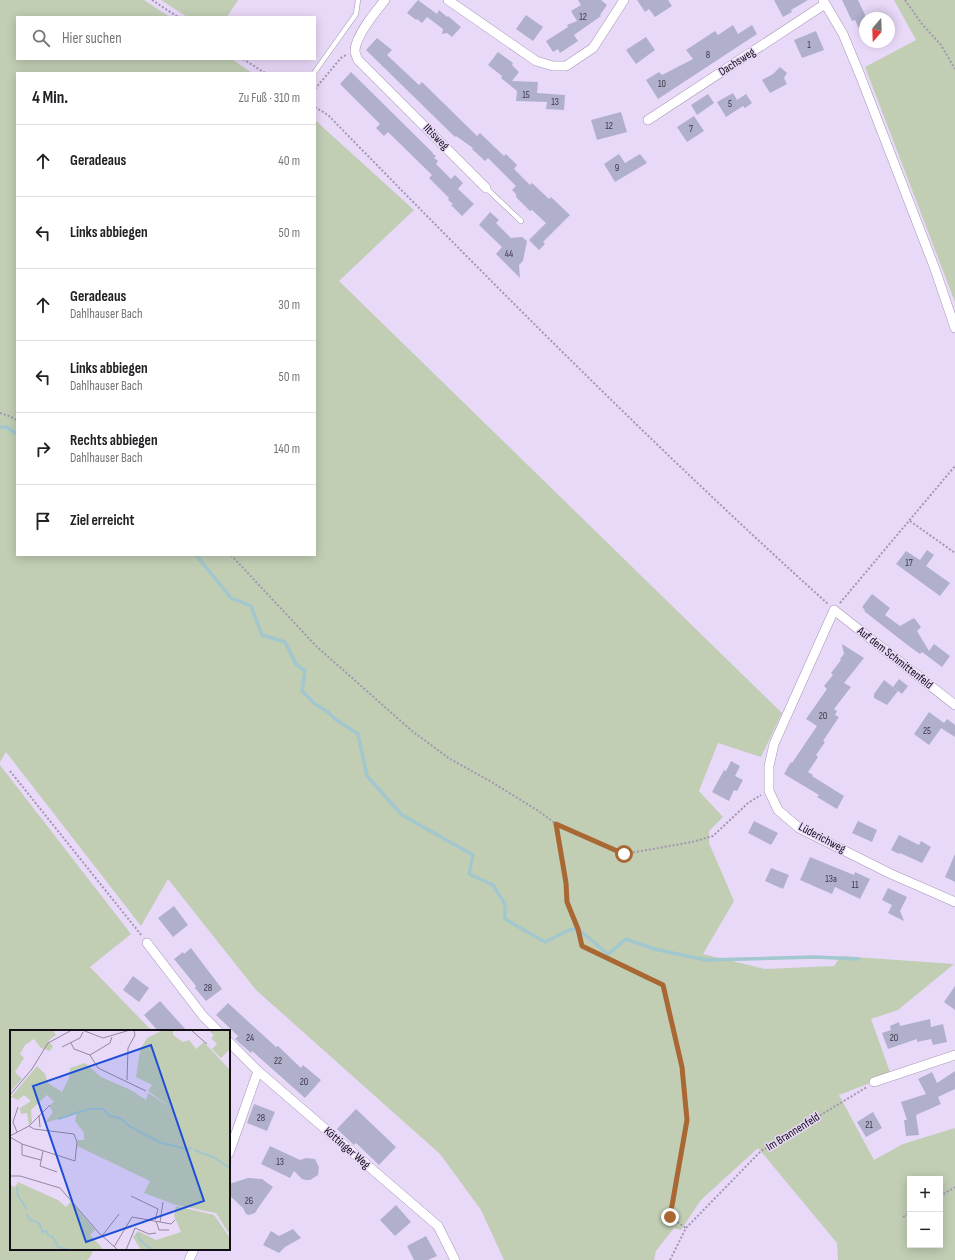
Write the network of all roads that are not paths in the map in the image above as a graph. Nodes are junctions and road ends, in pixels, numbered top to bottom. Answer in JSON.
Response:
{"nodes":[{"id":1,"x":358,"y":0,"type":"edge"},
{"id":2,"x":385,"y":0,"type":"edge"},
{"id":3,"x":448,"y":0,"type":"edge"},
{"id":4,"x":624,"y":0,"type":"edge"},
{"id":5,"x":824,"y":2,"type":"edge"},
{"id":6,"x":315,"y":72,"type":"edge"},
{"id":7,"x":648,"y":120,"type":"dead end"},
{"id":8,"x":486,"y":188,"type":"joint"},
{"id":9,"x":521,"y":221,"type":"dead end"},
{"id":10,"x":955,"y":327,"type":"edge"},
{"id":11,"x":834,"y":610,"type":"joint"},
{"id":12,"x":955,"y":705,"type":"edge"},
{"id":13,"x":955,"y":902,"type":"edge"},
{"id":14,"x":147,"y":944,"type":"road end"},
{"id":15,"x":217,"y":1030,"type":"edge"},
{"id":16,"x":230,"y":1043,"type":"edge"},
{"id":17,"x":955,"y":1055,"type":"edge"},
{"id":18,"x":258,"y":1071,"type":"junction"},
{"id":19,"x":874,"y":1082,"type":"road end"},
{"id":20,"x":230,"y":1150,"type":"edge"},
{"id":21,"x":194,"y":1250,"type":"edge"},
{"id":22,"x":189,"y":1260,"type":"edge"},
{"id":23,"x":455,"y":1260,"type":"edge"}],
"edges":[{"from":1,"to":6,"type":"lane"},
{"from":2,"to":8,"type":"street","name":"Iltisweg"},
{"from":3,"to":4,"type":"street"},
{"from":5,"to":7,"type":"street","name":"Dachsweg"},
{"from":5,"to":10,"type":"street"},
{"from":8,"to":9,"type":"lane","name":"Iltisweg"},
{"from":11,"to":12,"type":"street","name":"Auf dem Schmittenfeld"},
{"from":11,"to":13,"type":"street","name":"Lüderichweg"},
{"from":14,"to":15,"type":"street"},
{"from":16,"to":18,"type":"street","name":"Köttinger Weg"},
{"from":17,"to":19,"type":"street"},
{"from":18,"to":20,"type":"street"},
{"from":18,"to":23,"type":"street","name":"Köttinger Weg"},
{"from":21,"to":22,"type":"street"}]}
